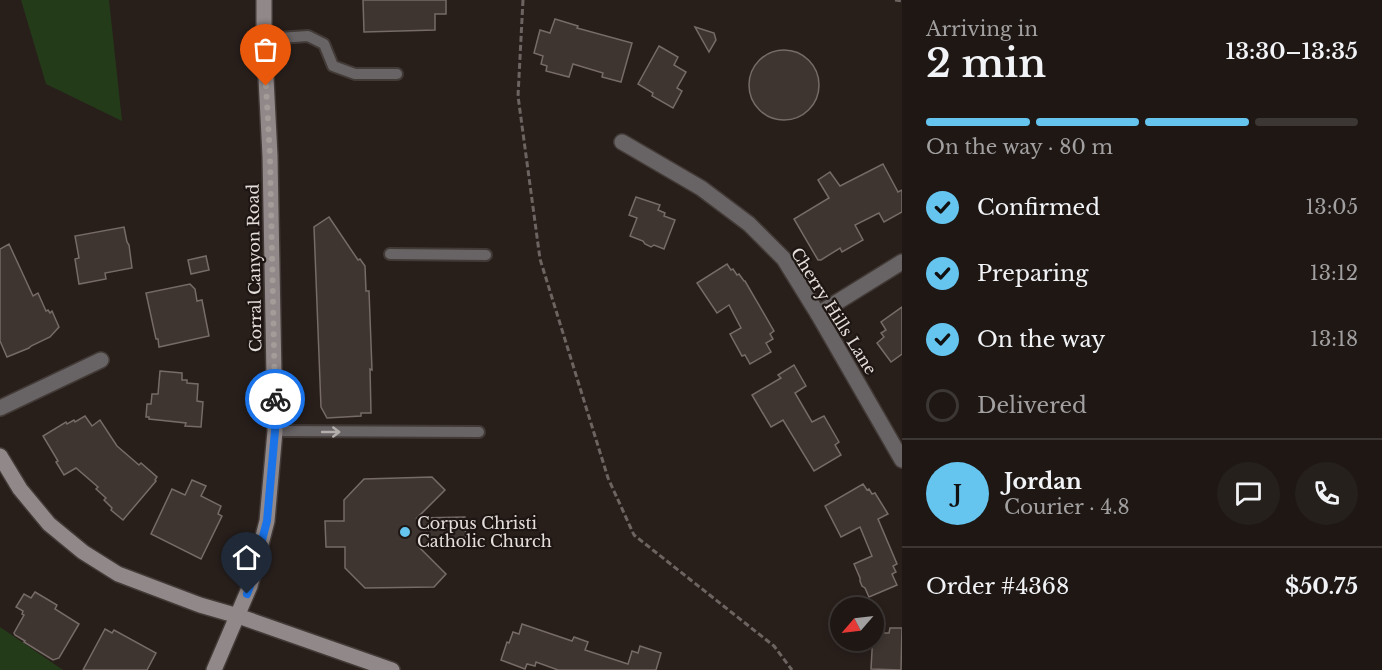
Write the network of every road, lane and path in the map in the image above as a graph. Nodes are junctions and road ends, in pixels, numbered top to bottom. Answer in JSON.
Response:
{"nodes":[{"id":1,"x":264,"y":0,"type":"edge"},
{"id":2,"x":523,"y":0,"type":"edge"},
{"id":3,"x":895,"y":0,"type":"edge"},
{"id":4,"x":902,"y":2,"type":"edge"},
{"id":5,"x":264,"y":39,"type":"junction"},
{"id":6,"x":397,"y":74,"type":"dead end"},
{"id":7,"x":622,"y":142,"type":"dead end"},
{"id":8,"x":390,"y":254,"type":"dead end"},
{"id":9,"x":486,"y":255,"type":"dead end"},
{"id":10,"x":902,"y":262,"type":"edge"},
{"id":11,"x":818,"y":314,"type":"junction"},
{"id":12,"x":101,"y":360,"type":"dead end"},
{"id":13,"x":0,"y":408,"type":"edge"},
{"id":14,"x":275,"y":431,"type":"junction"},
{"id":15,"x":479,"y":432,"type":"dead end"},
{"id":16,"x":0,"y":456,"type":"edge"},
{"id":17,"x":902,"y":460,"type":"edge"},
{"id":18,"x":238,"y":616,"type":"junction"},
{"id":19,"x":214,"y":670,"type":"edge"},
{"id":20,"x":392,"y":670,"type":"edge"},
{"id":21,"x":792,"y":670,"type":"edge"}],
"edges":[{"from":1,"to":5,"type":"main road","name":"Corral Canyon Road"},
{"from":2,"to":21,"type":"path"},
{"from":3,"to":4,"type":"path"},
{"from":5,"to":6,"type":"lane"},
{"from":5,"to":14,"type":"main road","name":"Corral Canyon Road"},
{"from":7,"to":11,"type":"street","name":"Cherry Hills Lane"},
{"from":8,"to":9,"type":"lane"},
{"from":10,"to":11,"type":"street"},
{"from":11,"to":17,"type":"street","name":"Cherry Hills Lane"},
{"from":12,"to":13,"type":"street"},
{"from":14,"to":15,"type":"lane","one_way":true},
{"from":14,"to":18,"type":"main road","name":"Corral Canyon Road"},
{"from":16,"to":18,"type":"main road"},
{"from":18,"to":19,"type":"main road","name":"Corral Canyon Road"},
{"from":18,"to":20,"type":"main road"}]}
